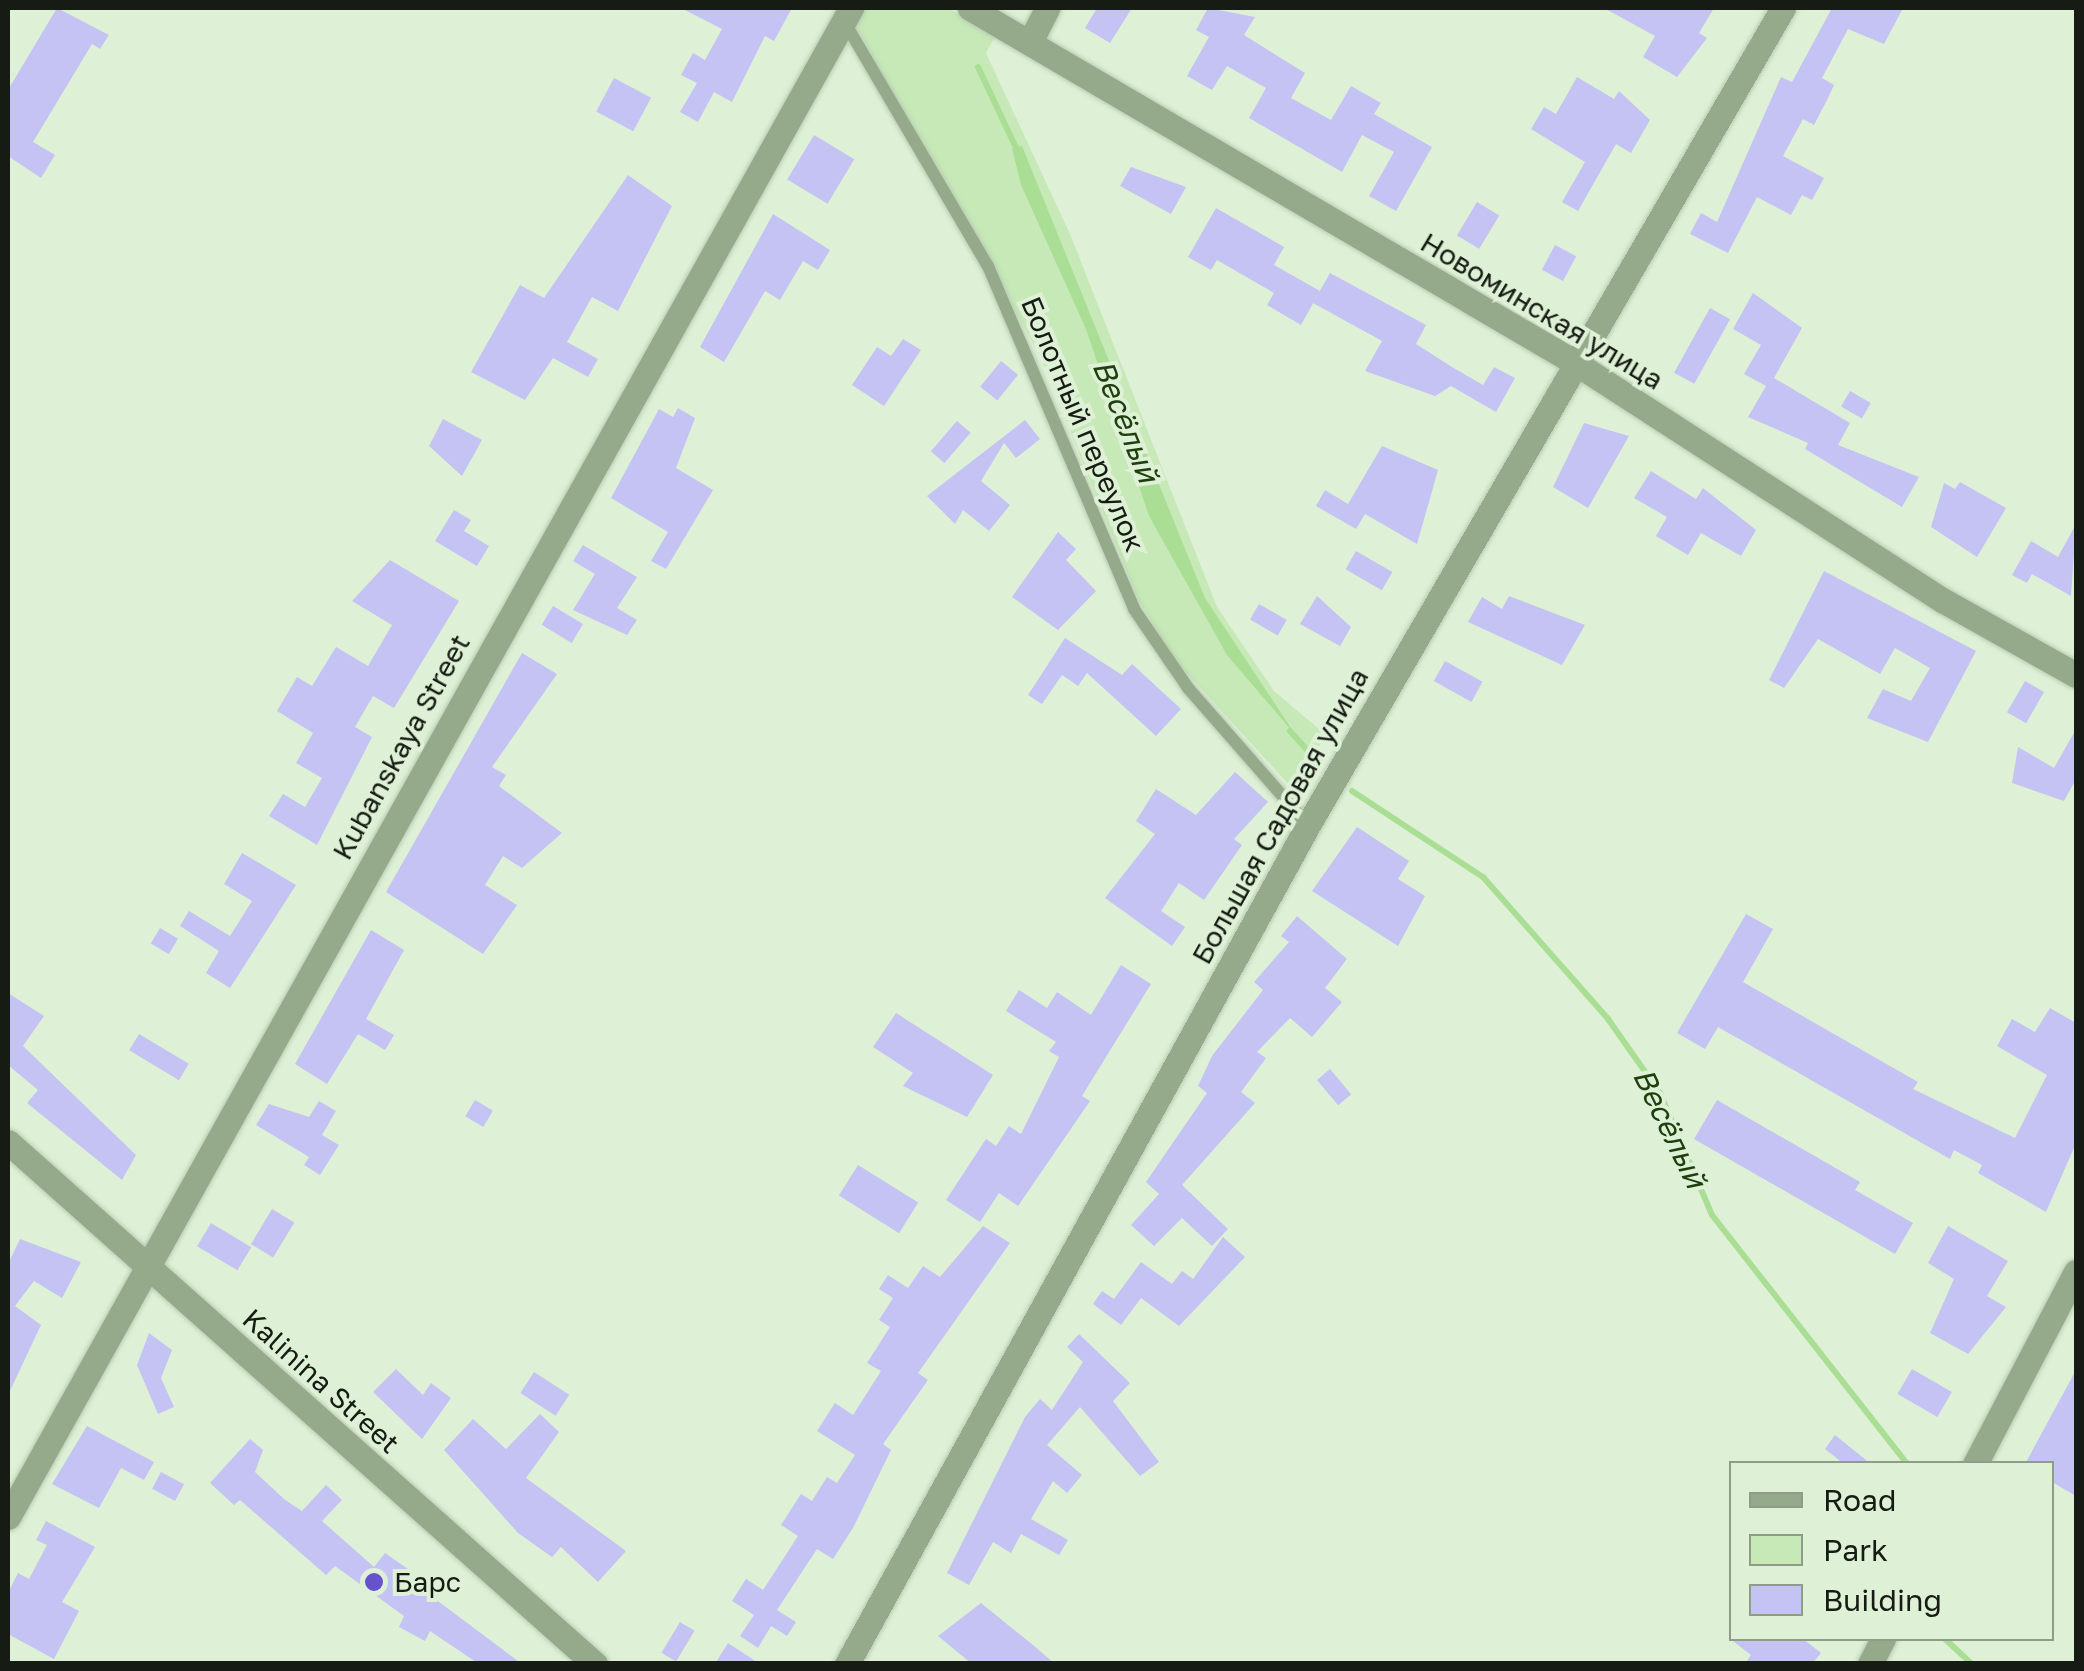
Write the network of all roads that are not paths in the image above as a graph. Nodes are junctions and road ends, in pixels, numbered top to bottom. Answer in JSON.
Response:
{"nodes":[{"id":1,"x":970,"y":8,"type":"edge"},
{"id":2,"x":1047,"y":8,"type":"edge"},
{"id":3,"x":1783,"y":8,"type":"edge"},
{"id":4,"x":847,"y":14,"type":"edge"},
{"id":5,"x":1030,"y":42,"type":"junction"},
{"id":6,"x":1574,"y":362,"type":"junction"},
{"id":7,"x":2076,"y":675,"type":"edge"},
{"id":8,"x":1308,"y":825,"type":"junction"},
{"id":9,"x":8,"y":1142,"type":"edge"},
{"id":10,"x":142,"y":1262,"type":"junction"},
{"id":11,"x":2076,"y":1272,"type":"edge"},
{"id":12,"x":1977,"y":1461,"type":"edge"},
{"id":13,"x":8,"y":1517,"type":"edge"},
{"id":14,"x":1882,"y":1641,"type":"edge"},
{"id":15,"x":595,"y":1664,"type":"edge"},
{"id":16,"x":847,"y":1664,"type":"edge"},
{"id":17,"x":1870,"y":1664,"type":"edge"}],
"edges":[{"from":1,"to":5,"type":"street","name":"Новоминская улица"},
{"from":2,"to":5,"type":"street"},
{"from":3,"to":6,"type":"street","name":"Большая Садовая улица"},
{"from":4,"to":8,"type":"lane","name":"Болотный переулок"},
{"from":4,"to":10,"type":"street","name":"Kubanskaya Street"},
{"from":5,"to":6,"type":"street","name":"Новоминская улица"},
{"from":6,"to":7,"type":"street","name":"Новоминская улица"},
{"from":6,"to":8,"type":"street","name":"Большая Садовая улица"},
{"from":8,"to":16,"type":"street","name":"Большая Садовая улица"},
{"from":9,"to":10,"type":"street","name":"Kalinina Street"},
{"from":10,"to":13,"type":"street","name":"Kubanskaya Street"},
{"from":10,"to":15,"type":"street","name":"Kalinina Street"},
{"from":11,"to":12,"type":"street"},
{"from":14,"to":17,"type":"street"}]}
